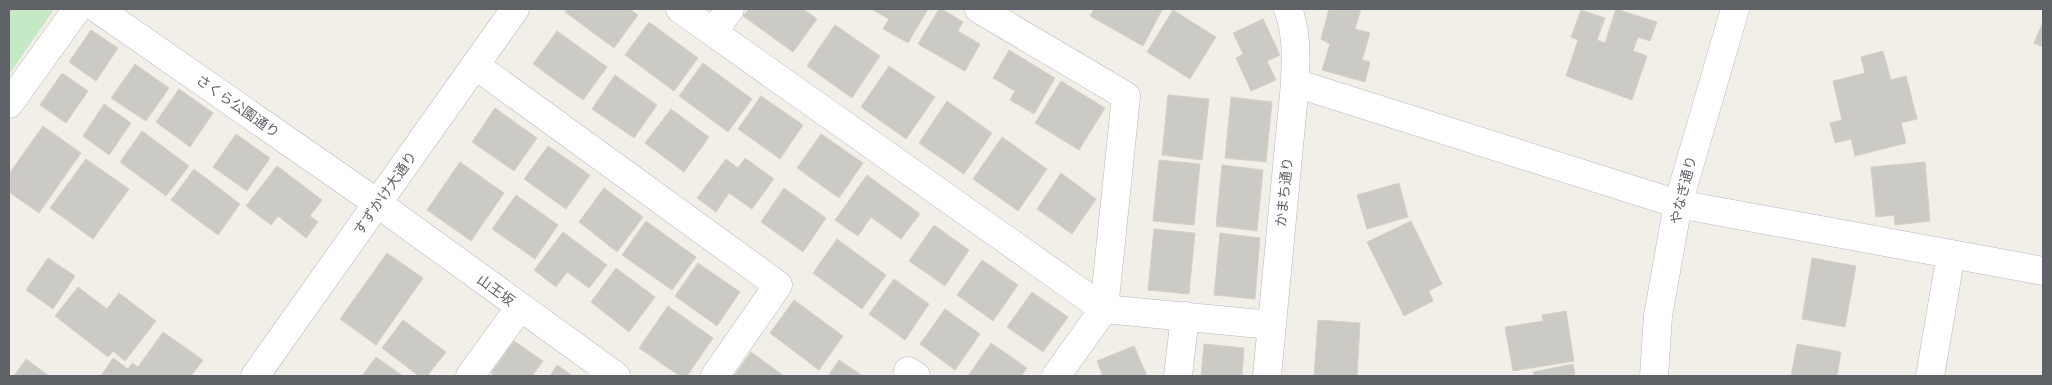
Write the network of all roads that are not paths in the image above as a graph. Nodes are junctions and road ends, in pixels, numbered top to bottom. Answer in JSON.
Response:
{"nodes":[{"id":1,"x":77,"y":9,"type":"edge"},
{"id":2,"x":98,"y":9,"type":"edge"},
{"id":3,"x":515,"y":9,"type":"edge"},
{"id":4,"x":680,"y":9,"type":"edge"},
{"id":5,"x":730,"y":9,"type":"edge"},
{"id":6,"x":979,"y":9,"type":"edge"},
{"id":7,"x":1288,"y":9,"type":"edge"},
{"id":8,"x":1735,"y":9,"type":"edge"},
{"id":9,"x":714,"y":32,"type":"junction"},
{"id":10,"x":475,"y":65,"type":"junction"},
{"id":11,"x":1294,"y":83,"type":"junction"},
{"id":12,"x":9,"y":104,"type":"edge"},
{"id":13,"x":377,"y":203,"type":"junction"},
{"id":14,"x":1678,"y":204,"type":"junction"},
{"id":15,"x":1951,"y":254,"type":"junction"},
{"id":16,"x":2043,"y":271,"type":"edge"},
{"id":17,"x":520,"y":307,"type":"junction"},
{"id":18,"x":1104,"y":308,"type":"junction"},
{"id":19,"x":1185,"y":316,"type":"junction"},
{"id":20,"x":1271,"y":325,"type":"junction"},
{"id":21,"x":255,"y":376,"type":"edge"},
{"id":22,"x":470,"y":376,"type":"edge"},
{"id":23,"x":616,"y":376,"type":"edge"},
{"id":24,"x":715,"y":376,"type":"edge"},
{"id":25,"x":1056,"y":376,"type":"edge"},
{"id":26,"x":1178,"y":376,"type":"edge"},
{"id":27,"x":1267,"y":376,"type":"edge"},
{"id":28,"x":1654,"y":376,"type":"edge"},
{"id":29,"x":1930,"y":376,"type":"edge"}],
"edges":[{"from":1,"to":12,"type":"street"},
{"from":2,"to":13,"type":"street","name":"さくら公園通り"},
{"from":3,"to":10,"type":"street","name":"すずかけ大通り"},
{"from":4,"to":9,"type":"street"},
{"from":5,"to":9,"type":"street"},
{"from":6,"to":18,"type":"street"},
{"from":7,"to":11,"type":"street","name":"かまち通り"},
{"from":8,"to":14,"type":"street","name":"やなぎ通り"},
{"from":9,"to":18,"type":"street"},
{"from":10,"to":13,"type":"street","name":"すずかけ大通り"},
{"from":10,"to":24,"type":"street"},
{"from":11,"to":14,"type":"street"},
{"from":11,"to":20,"type":"street","name":"かまち通り"},
{"from":13,"to":17,"type":"street","name":"山王坂"},
{"from":13,"to":21,"type":"street","name":"すずかけ大通り"},
{"from":14,"to":15,"type":"street"},
{"from":14,"to":28,"type":"street","name":"やなぎ通り"},
{"from":15,"to":16,"type":"street"},
{"from":15,"to":29,"type":"street"},
{"from":17,"to":22,"type":"street"},
{"from":17,"to":23,"type":"street","name":"山王坂"},
{"from":18,"to":19,"type":"street"},
{"from":18,"to":25,"type":"street"},
{"from":19,"to":20,"type":"street"},
{"from":19,"to":26,"type":"street"},
{"from":20,"to":27,"type":"street","name":"かまち通り"}]}
